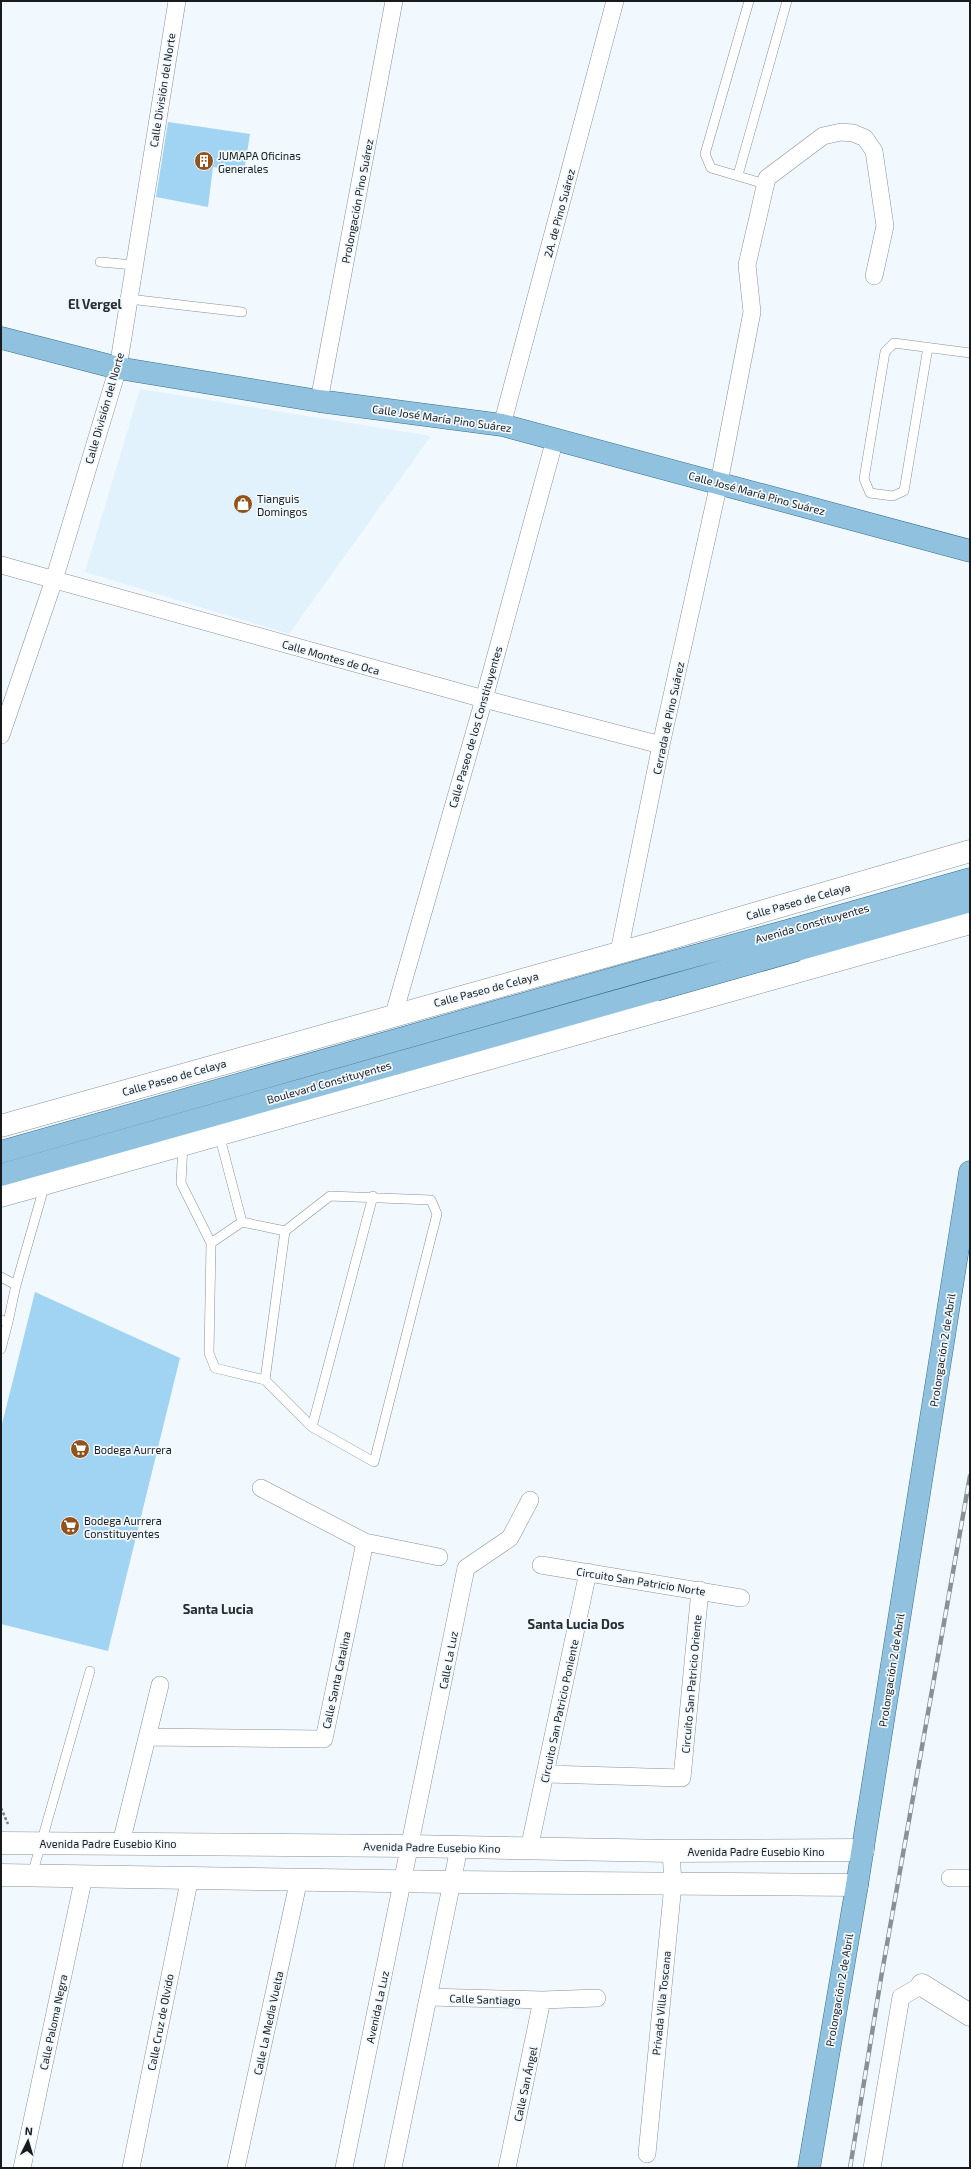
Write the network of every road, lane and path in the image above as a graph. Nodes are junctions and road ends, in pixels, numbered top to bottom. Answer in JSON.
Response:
{"nodes":[{"id":1,"x":177,"y":1,"type":"edge"},
{"id":2,"x":394,"y":1,"type":"edge"},
{"id":3,"x":615,"y":1,"type":"edge"},
{"id":4,"x":749,"y":1,"type":"edge"},
{"id":5,"x":787,"y":1,"type":"edge"},
{"id":6,"x":738,"y":175,"type":"junction"},
{"id":7,"x":765,"y":184,"type":"junction"},
{"id":8,"x":100,"y":262,"type":"dead end"},
{"id":9,"x":134,"y":265,"type":"junction"},
{"id":10,"x":874,"y":276,"type":"dead end"},
{"id":11,"x":129,"y":299,"type":"junction"},
{"id":12,"x":242,"y":312,"type":"dead end"},
{"id":13,"x":1,"y":338,"type":"edge"},
{"id":14,"x":928,"y":347,"type":"junction"},
{"id":15,"x":970,"y":353,"type":"edge"},
{"id":16,"x":118,"y":368,"type":"junction"},
{"id":17,"x":320,"y":401,"type":"junction"},
{"id":18,"x":502,"y":425,"type":"junction"},
{"id":19,"x":555,"y":439,"type":"junction"},
{"id":20,"x":719,"y":483,"type":"junction"},
{"id":21,"x":970,"y":551,"type":"edge"},
{"id":22,"x":1,"y":565,"type":"edge"},
{"id":23,"x":54,"y":580,"type":"junction"},
{"id":24,"x":484,"y":699,"type":"junction"},
{"id":25,"x":1,"y":735,"type":"edge"},
{"id":26,"x":661,"y":745,"type":"junction"},
{"id":27,"x":970,"y":852,"type":"edge"},
{"id":28,"x":970,"y":878,"type":"edge"},
{"id":29,"x":970,"y":901,"type":"edge"},
{"id":30,"x":736,"y":919,"type":"junction"},
{"id":31,"x":967,"y":921,"type":"edge"},
{"id":32,"x":654,"y":943,"type":"junction"},
{"id":33,"x":619,"y":952,"type":"junction"},
{"id":34,"x":654,"y":967,"type":"joint"},
{"id":35,"x":751,"y":986,"type":"junction"},
{"id":36,"x":656,"y":990,"type":"joint"},
{"id":37,"x":672,"y":1007,"type":"junction"},
{"id":38,"x":394,"y":1014,"type":"junction"},
{"id":39,"x":1,"y":1126,"type":"edge"},
{"id":40,"x":219,"y":1134,"type":"junction"},
{"id":41,"x":183,"y":1144,"type":"junction"},
{"id":42,"x":1,"y":1152,"type":"edge"},
{"id":43,"x":970,"y":1172,"type":"edge"},
{"id":44,"x":1,"y":1175,"type":"edge"},
{"id":45,"x":46,"y":1183,"type":"junction"},
{"id":46,"x":1,"y":1196,"type":"edge"},
{"id":47,"x":373,"y":1196,"type":"junction"},
{"id":48,"x":242,"y":1222,"type":"junction"},
{"id":49,"x":285,"y":1230,"type":"junction"},
{"id":50,"x":211,"y":1243,"type":"junction"},
{"id":51,"x":1,"y":1277,"type":"edge"},
{"id":52,"x":16,"y":1285,"type":"junction"},
{"id":53,"x":5,"y":1321,"type":"edge"},
{"id":54,"x":1,"y":1349,"type":"edge"},
{"id":55,"x":266,"y":1380,"type":"junction"},
{"id":56,"x":312,"y":1427,"type":"junction"},
{"id":57,"x":261,"y":1488,"type":"dead end"},
{"id":58,"x":530,"y":1500,"type":"dead end"},
{"id":59,"x":365,"y":1542,"type":"junction"},
{"id":60,"x":439,"y":1557,"type":"dead end"},
{"id":61,"x":541,"y":1565,"type":"dead end"},
{"id":62,"x":588,"y":1572,"type":"junction"},
{"id":63,"x":700,"y":1590,"type":"junction"},
{"id":64,"x":741,"y":1598,"type":"dead end"},
{"id":65,"x":90,"y":1671,"type":"dead end"},
{"id":66,"x":160,"y":1685,"type":"dead end"},
{"id":67,"x":148,"y":1737,"type":"junction"},
{"id":68,"x":546,"y":1774,"type":"junction"},
{"id":69,"x":1,"y":1843,"type":"edge"},
{"id":70,"x":41,"y":1843,"type":"junction"},
{"id":71,"x":121,"y":1843,"type":"junction"},
{"id":72,"x":410,"y":1846,"type":"junction"},
{"id":73,"x":460,"y":1848,"type":"junction"},
{"id":74,"x":529,"y":1849,"type":"junction"},
{"id":75,"x":863,"y":1850,"type":"junction"},
{"id":76,"x":671,"y":1851,"type":"junction"},
{"id":77,"x":1,"y":1875,"type":"edge"},
{"id":78,"x":32,"y":1875,"type":"junction"},
{"id":79,"x":84,"y":1876,"type":"junction"},
{"id":80,"x":190,"y":1877,"type":"junction"},
{"id":81,"x":950,"y":1878,"type":"dead end"},
{"id":82,"x":970,"y":1878,"type":"edge"},
{"id":83,"x":299,"y":1879,"type":"junction"},
{"id":84,"x":402,"y":1881,"type":"junction"},
{"id":85,"x":452,"y":1882,"type":"junction"},
{"id":86,"x":673,"y":1884,"type":"junction"},
{"id":87,"x":858,"y":1884,"type":"junction"},
{"id":88,"x":922,"y":1985,"type":"joint"},
{"id":89,"x":428,"y":1997,"type":"junction"},
{"id":90,"x":597,"y":1998,"type":"dead end"},
{"id":91,"x":542,"y":2000,"type":"junction"},
{"id":92,"x":970,"y":2015,"type":"edge"},
{"id":93,"x":646,"y":2154,"type":"dead end"},
{"id":94,"x":22,"y":2168,"type":"edge"},
{"id":95,"x":131,"y":2168,"type":"edge"},
{"id":96,"x":236,"y":2168,"type":"edge"},
{"id":97,"x":344,"y":2168,"type":"edge"},
{"id":98,"x":393,"y":2168,"type":"edge"},
{"id":99,"x":507,"y":2168,"type":"edge"},
{"id":100,"x":809,"y":2168,"type":"edge"},
{"id":101,"x":872,"y":2168,"type":"edge"}],
"edges":[{"from":1,"to":9,"type":"street","name":"Calle División del Norte"},
{"from":2,"to":17,"type":"street","name":"Prolongación Pino Suárez"},
{"from":3,"to":18,"type":"street","name":"2A. de Pino Suárez"},
{"from":4,"to":6,"type":"lane"},
{"from":5,"to":6,"type":"lane"},
{"from":6,"to":7,"type":"lane"},
{"from":7,"to":10,"type":"street"},
{"from":7,"to":20,"type":"street","name":"Cerrada de Pino Suárez"},
{"from":8,"to":9,"type":"lane"},
{"from":9,"to":11,"type":"street","name":"Calle División del Norte"},
{"from":11,"to":12,"type":"lane"},
{"from":11,"to":16,"type":"street","name":"Calle División del Norte"},
{"from":13,"to":16,"type":"main road","name":"Calle José María Pino Suárez"},
{"from":14,"to":14,"type":"lane"},
{"from":14,"to":15,"type":"lane"},
{"from":16,"to":17,"type":"main road","name":"Calle José María Pino Suárez"},
{"from":16,"to":23,"type":"street","name":"Calle División del Norte"},
{"from":17,"to":18,"type":"main road","name":"Calle José María Pino Suárez"},
{"from":18,"to":19,"type":"main road","name":"Calle José María Pino Suárez"},
{"from":19,"to":20,"type":"main road","name":"Calle José María Pino Suárez"},
{"from":19,"to":24,"type":"street","name":"Calle Paseo de los Constituyentes"},
{"from":20,"to":21,"type":"main road","name":"Calle José María Pino Suárez"},
{"from":20,"to":26,"type":"street","name":"Cerrada de Pino Suárez"},
{"from":22,"to":23,"type":"street","name":"Calle Montes de Oca"},
{"from":23,"to":24,"type":"street","name":"Calle Montes de Oca"},
{"from":23,"to":25,"type":"street","name":"Calle División del Norte"},
{"from":24,"to":26,"type":"street","name":"Calle Montes de Oca"},
{"from":24,"to":38,"type":"street","name":"Calle Paseo de los Constituyentes"},
{"from":26,"to":33,"type":"street","name":"Cerrada de Pino Suárez"},
{"from":27,"to":30,"type":"main road","name":"Calle Paseo de Celaya"},
{"from":28,"to":34,"type":"main road","name":"Avenida Constituyentes","bridge":true},
{"from":29,"to":36,"type":"main road","name":"Avenida Constituyentes","bridge":true},
{"from":30,"to":32,"type":"main road","name":"Calle Paseo de Celaya"},
{"from":30,"to":35,"type":"main road"},
{"from":31,"to":35,"type":"main road"},
{"from":32,"to":33,"type":"main road","name":"Calle Paseo de Celaya"},
{"from":32,"to":37,"type":"main road"},
{"from":33,"to":38,"type":"main road","name":"Calle Paseo de Celaya"},
{"from":34,"to":42,"type":"main road","name":"Boulevard Constituyentes"},
{"from":35,"to":37,"type":"main road"},
{"from":36,"to":44,"type":"main road","name":"Boulevard Constituyentes"},
{"from":37,"to":40,"type":"main road"},
{"from":38,"to":39,"type":"main road","name":"Calle Paseo de Celaya"},
{"from":40,"to":41,"type":"main road"},
{"from":40,"to":48,"type":"lane"},
{"from":41,"to":45,"type":"main road"},
{"from":41,"to":50,"type":"lane"},
{"from":43,"to":75,"type":"main road","name":"Prolongación 2 de Abril"},
{"from":45,"to":46,"type":"main road"},
{"from":45,"to":52,"type":"lane"},
{"from":47,"to":49,"type":"lane"},
{"from":47,"to":56,"type":"lane"},
{"from":47,"to":56,"type":"lane"},
{"from":48,"to":49,"type":"lane"},
{"from":48,"to":50,"type":"lane"},
{"from":49,"to":55,"type":"lane"},
{"from":50,"to":55,"type":"lane"},
{"from":51,"to":52,"type":"lane"},
{"from":52,"to":53,"type":"lane"},
{"from":53,"to":54,"type":"lane"},
{"from":55,"to":56,"type":"lane"},
{"from":57,"to":59,"type":"street"},
{"from":58,"to":72,"type":"street","name":"Calle La Luz"},
{"from":59,"to":60,"type":"street"},
{"from":59,"to":67,"type":"street","name":"Calle Santa Catalina"},
{"from":61,"to":62,"type":"street","name":"Circuito San Patricio Norte"},
{"from":62,"to":63,"type":"street","name":"Circuito San Patricio Norte"},
{"from":62,"to":68,"type":"street","name":"Circuito San Patricio Poniente"},
{"from":63,"to":64,"type":"street","name":"Circuito San Patricio Norte"},
{"from":63,"to":68,"type":"street","name":"Circuito San Patricio Oriente"},
{"from":65,"to":70,"type":"lane"},
{"from":66,"to":67,"type":"street"},
{"from":67,"to":71,"type":"street"},
{"from":68,"to":74,"type":"street","name":"Circuito San Patricio Poniente"},
{"from":69,"to":70,"type":"main road","name":"Avenida Padre Eusebio Kino"},
{"from":70,"to":71,"type":"main road","name":"Avenida Padre Eusebio Kino"},
{"from":70,"to":78,"type":"lane"},
{"from":71,"to":72,"type":"main road","name":"Avenida Padre Eusebio Kino"},
{"from":72,"to":73,"type":"main road","name":"Avenida Padre Eusebio Kino"},
{"from":72,"to":84,"type":"street","name":"Avenida La Luz"},
{"from":73,"to":74,"type":"main road","name":"Avenida Padre Eusebio Kino"},
{"from":73,"to":85,"type":"street"},
{"from":74,"to":76,"type":"main road","name":"Avenida Padre Eusebio Kino"},
{"from":75,"to":76,"type":"main road","name":"Avenida Padre Eusebio Kino"},
{"from":75,"to":87,"type":"main road","name":"Prolongación 2 de Abril"},
{"from":76,"to":86,"type":"street","name":"Privada Villa Toscana"},
{"from":77,"to":78,"type":"main road"},
{"from":78,"to":79,"type":"main road"},
{"from":79,"to":80,"type":"main road"},
{"from":79,"to":94,"type":"street","name":"Calle Paloma Negra"},
{"from":80,"to":83,"type":"main road"},
{"from":80,"to":95,"type":"street","name":"Calle Cruz de Olvido"},
{"from":81,"to":82,"type":"street"},
{"from":83,"to":84,"type":"main road"},
{"from":83,"to":96,"type":"street","name":"Calle La Media Vuelta"},
{"from":84,"to":85,"type":"main road"},
{"from":84,"to":97,"type":"street","name":"Avenida La Luz"},
{"from":85,"to":86,"type":"main road"},
{"from":85,"to":89,"type":"street"},
{"from":86,"to":87,"type":"main road"},
{"from":86,"to":93,"type":"street","name":"Privada Villa Toscana"},
{"from":87,"to":100,"type":"main road","name":"Prolongación 2 de Abril"},
{"from":88,"to":92,"type":"main road"},
{"from":88,"to":101,"type":"street"},
{"from":89,"to":91,"type":"street","name":"Calle Santiago"},
{"from":89,"to":98,"type":"street"},
{"from":90,"to":91,"type":"street","name":"Calle Santiago"},
{"from":91,"to":99,"type":"street","name":"Calle San Ángel"}]}
